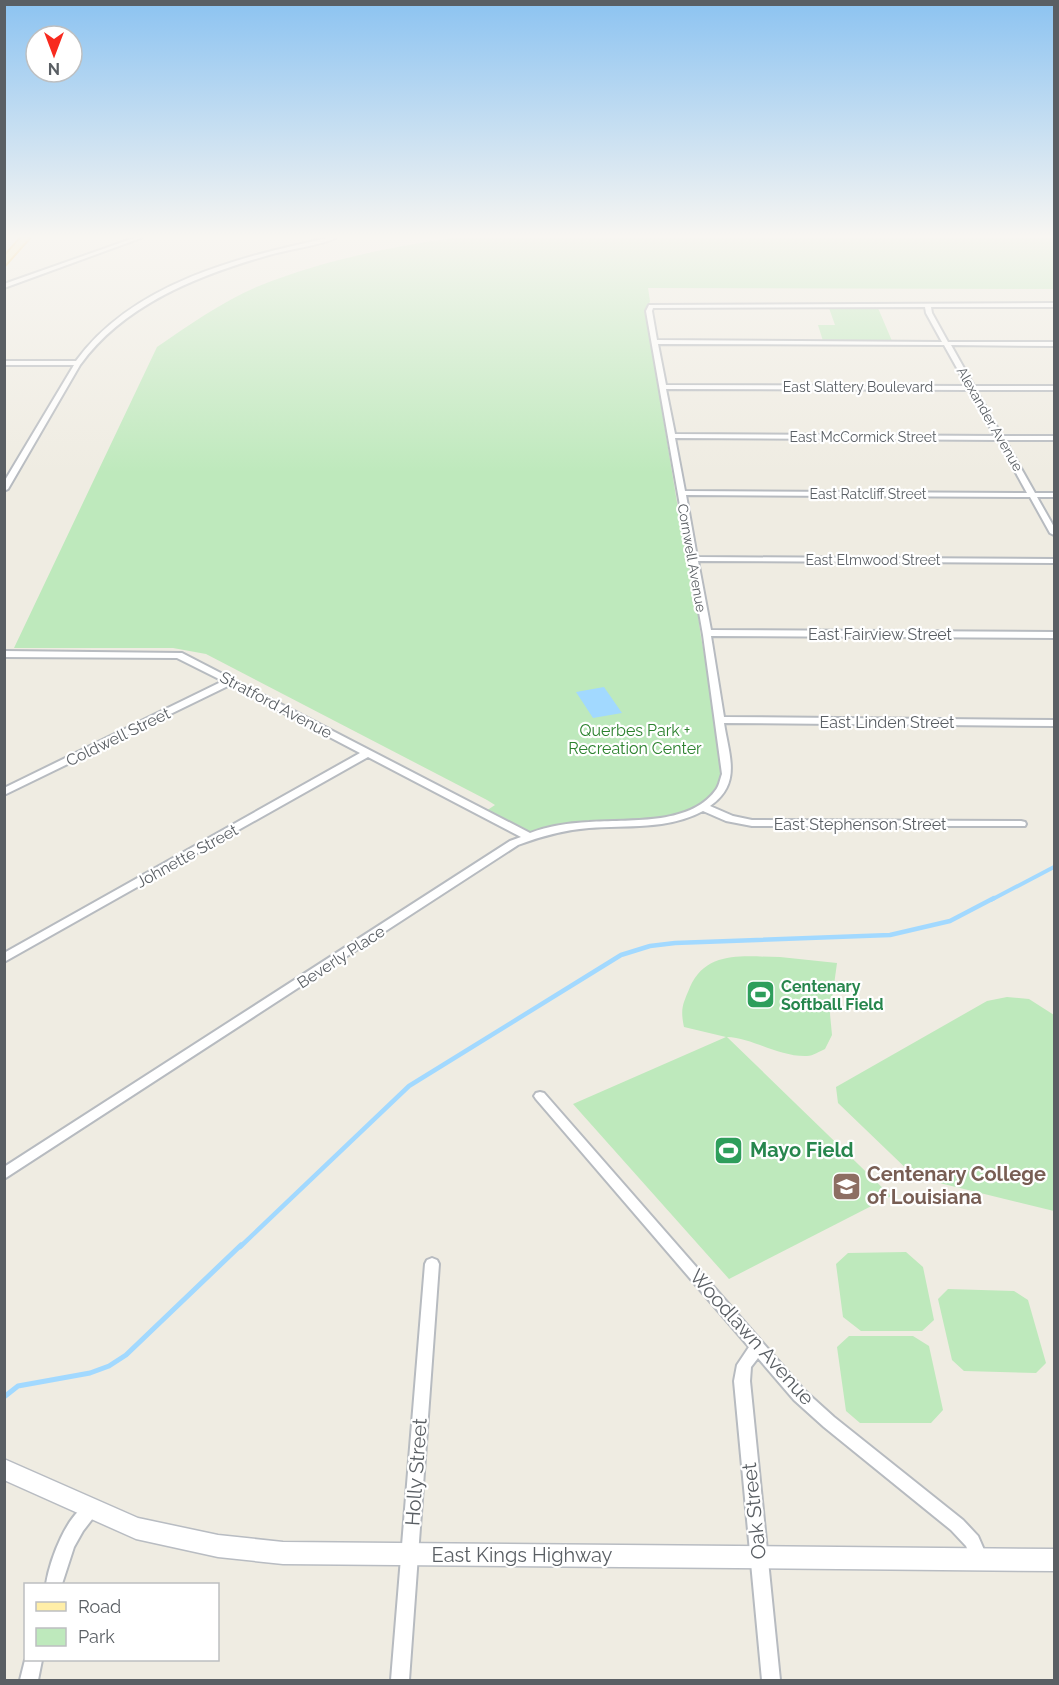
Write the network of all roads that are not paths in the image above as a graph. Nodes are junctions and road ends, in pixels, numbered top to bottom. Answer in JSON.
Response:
{"nodes":[{"id":1,"x":127,"y":317,"type":"edge"},
{"id":2,"x":651,"y":317,"type":"edge"},
{"id":3,"x":931,"y":317,"type":"edge"},
{"id":4,"x":655,"y":342,"type":"junction"},
{"id":5,"x":947,"y":343,"type":"junction"},
{"id":6,"x":1054,"y":344,"type":"edge"},
{"id":7,"x":4,"y":363,"type":"edge"},
{"id":8,"x":78,"y":363,"type":"junction"},
{"id":9,"x":662,"y":387,"type":"junction"},
{"id":10,"x":973,"y":388,"type":"junction"},
{"id":11,"x":1054,"y":388,"type":"edge"},
{"id":12,"x":671,"y":436,"type":"junction"},
{"id":13,"x":1001,"y":438,"type":"junction"},
{"id":14,"x":1054,"y":438,"type":"edge"},
{"id":15,"x":4,"y":489,"type":"edge"},
{"id":16,"x":681,"y":493,"type":"junction"},
{"id":17,"x":1033,"y":495,"type":"junction"},
{"id":18,"x":1054,"y":495,"type":"edge"},
{"id":19,"x":1054,"y":533,"type":"edge"},
{"id":20,"x":692,"y":559,"type":"junction"},
{"id":21,"x":1054,"y":561,"type":"edge"},
{"id":22,"x":706,"y":633,"type":"junction"},
{"id":23,"x":1054,"y":635,"type":"edge"},
{"id":24,"x":4,"y":654,"type":"edge"},
{"id":25,"x":231,"y":681,"type":"junction"},
{"id":26,"x":718,"y":720,"type":"junction"},
{"id":27,"x":1054,"y":723,"type":"edge"},
{"id":28,"x":368,"y":753,"type":"junction"},
{"id":29,"x":4,"y":792,"type":"edge"},
{"id":30,"x":703,"y":807,"type":"junction"},
{"id":31,"x":1021,"y":824,"type":"dead end"},
{"id":32,"x":527,"y":836,"type":"junction"},
{"id":33,"x":4,"y":958,"type":"edge"},
{"id":34,"x":540,"y":1096,"type":"dead end"},
{"id":35,"x":4,"y":1174,"type":"edge"},
{"id":36,"x":432,"y":1264,"type":"dead end"},
{"id":37,"x":757,"y":1347,"type":"junction"},
{"id":38,"x":4,"y":1469,"type":"edge"},
{"id":39,"x":92,"y":1509,"type":"junction"},
{"id":40,"x":410,"y":1554,"type":"junction"},
{"id":41,"x":759,"y":1557,"type":"junction"},
{"id":42,"x":980,"y":1560,"type":"junction"},
{"id":43,"x":1054,"y":1560,"type":"edge"},
{"id":44,"x":54,"y":1583,"type":"edge"},
{"id":45,"x":34,"y":1661,"type":"edge"},
{"id":46,"x":29,"y":1680,"type":"edge"},
{"id":47,"x":400,"y":1680,"type":"edge"},
{"id":48,"x":771,"y":1680,"type":"edge"}],
"edges":[{"from":1,"to":8,"type":"street"},
{"from":2,"to":4,"type":"street","name":"Cornwell Avenue"},
{"from":3,"to":5,"type":"street","name":"Alexander Avenue"},
{"from":4,"to":5,"type":"street"},
{"from":4,"to":9,"type":"street","name":"Cornwell Avenue"},
{"from":5,"to":6,"type":"street"},
{"from":5,"to":10,"type":"street","name":"Alexander Avenue"},
{"from":7,"to":8,"type":"street"},
{"from":8,"to":15,"type":"street"},
{"from":9,"to":10,"type":"street","name":"East Slattery Boulevard"},
{"from":9,"to":12,"type":"street","name":"Cornwell Avenue"},
{"from":10,"to":11,"type":"street","name":"East Slattery Boulevard"},
{"from":10,"to":13,"type":"street","name":"Alexander Avenue"},
{"from":12,"to":13,"type":"street","name":"East McCormick Street"},
{"from":12,"to":16,"type":"street","name":"Cornwell Avenue"},
{"from":13,"to":14,"type":"street","name":"East McCormick Street"},
{"from":13,"to":17,"type":"street","name":"Alexander Avenue"},
{"from":16,"to":17,"type":"street","name":"East Ratcliff Street"},
{"from":16,"to":20,"type":"street","name":"Cornwell Avenue"},
{"from":17,"to":18,"type":"street","name":"East Ratcliff Street"},
{"from":17,"to":19,"type":"street","name":"Alexander Avenue"},
{"from":20,"to":21,"type":"street","name":"East Elmwood Street"},
{"from":20,"to":22,"type":"street","name":"Cornwell Avenue"},
{"from":22,"to":23,"type":"street","name":"East Fairview Street"},
{"from":22,"to":26,"type":"street","name":"Cornwell Avenue"},
{"from":24,"to":25,"type":"street","name":"Stratford Avenue"},
{"from":25,"to":28,"type":"street","name":"Stratford Avenue"},
{"from":25,"to":29,"type":"street","name":"Coldwell Street"},
{"from":26,"to":27,"type":"street","name":"East Linden Street"},
{"from":26,"to":30,"type":"street","name":"Cornwell Avenue"},
{"from":28,"to":32,"type":"street","name":"Stratford Avenue"},
{"from":28,"to":33,"type":"street","name":"Johnette Street"},
{"from":30,"to":31,"type":"street","name":"East Stephenson Street"},
{"from":30,"to":32,"type":"street","name":"Beverly Place"},
{"from":32,"to":35,"type":"street","name":"Beverly Place"},
{"from":34,"to":37,"type":"street","name":"Woodlawn Avenue"},
{"from":36,"to":40,"type":"street","name":"Holly Street"},
{"from":37,"to":41,"type":"street","name":"Oak Street"},
{"from":37,"to":42,"type":"street","name":"Woodlawn Avenue"},
{"from":38,"to":39,"type":"main road","name":"East Kings Highway"},
{"from":39,"to":40,"type":"main road","name":"East Kings Highway"},
{"from":39,"to":44,"type":"street"},
{"from":40,"to":41,"type":"main road","name":"East Kings Highway"},
{"from":40,"to":47,"type":"street","name":"Holly Street"},
{"from":41,"to":42,"type":"main road","name":"East Kings Highway"},
{"from":41,"to":48,"type":"street","name":"Oak Street"},
{"from":42,"to":43,"type":"main road","name":"East Kings Highway"},
{"from":45,"to":46,"type":"street"}]}
